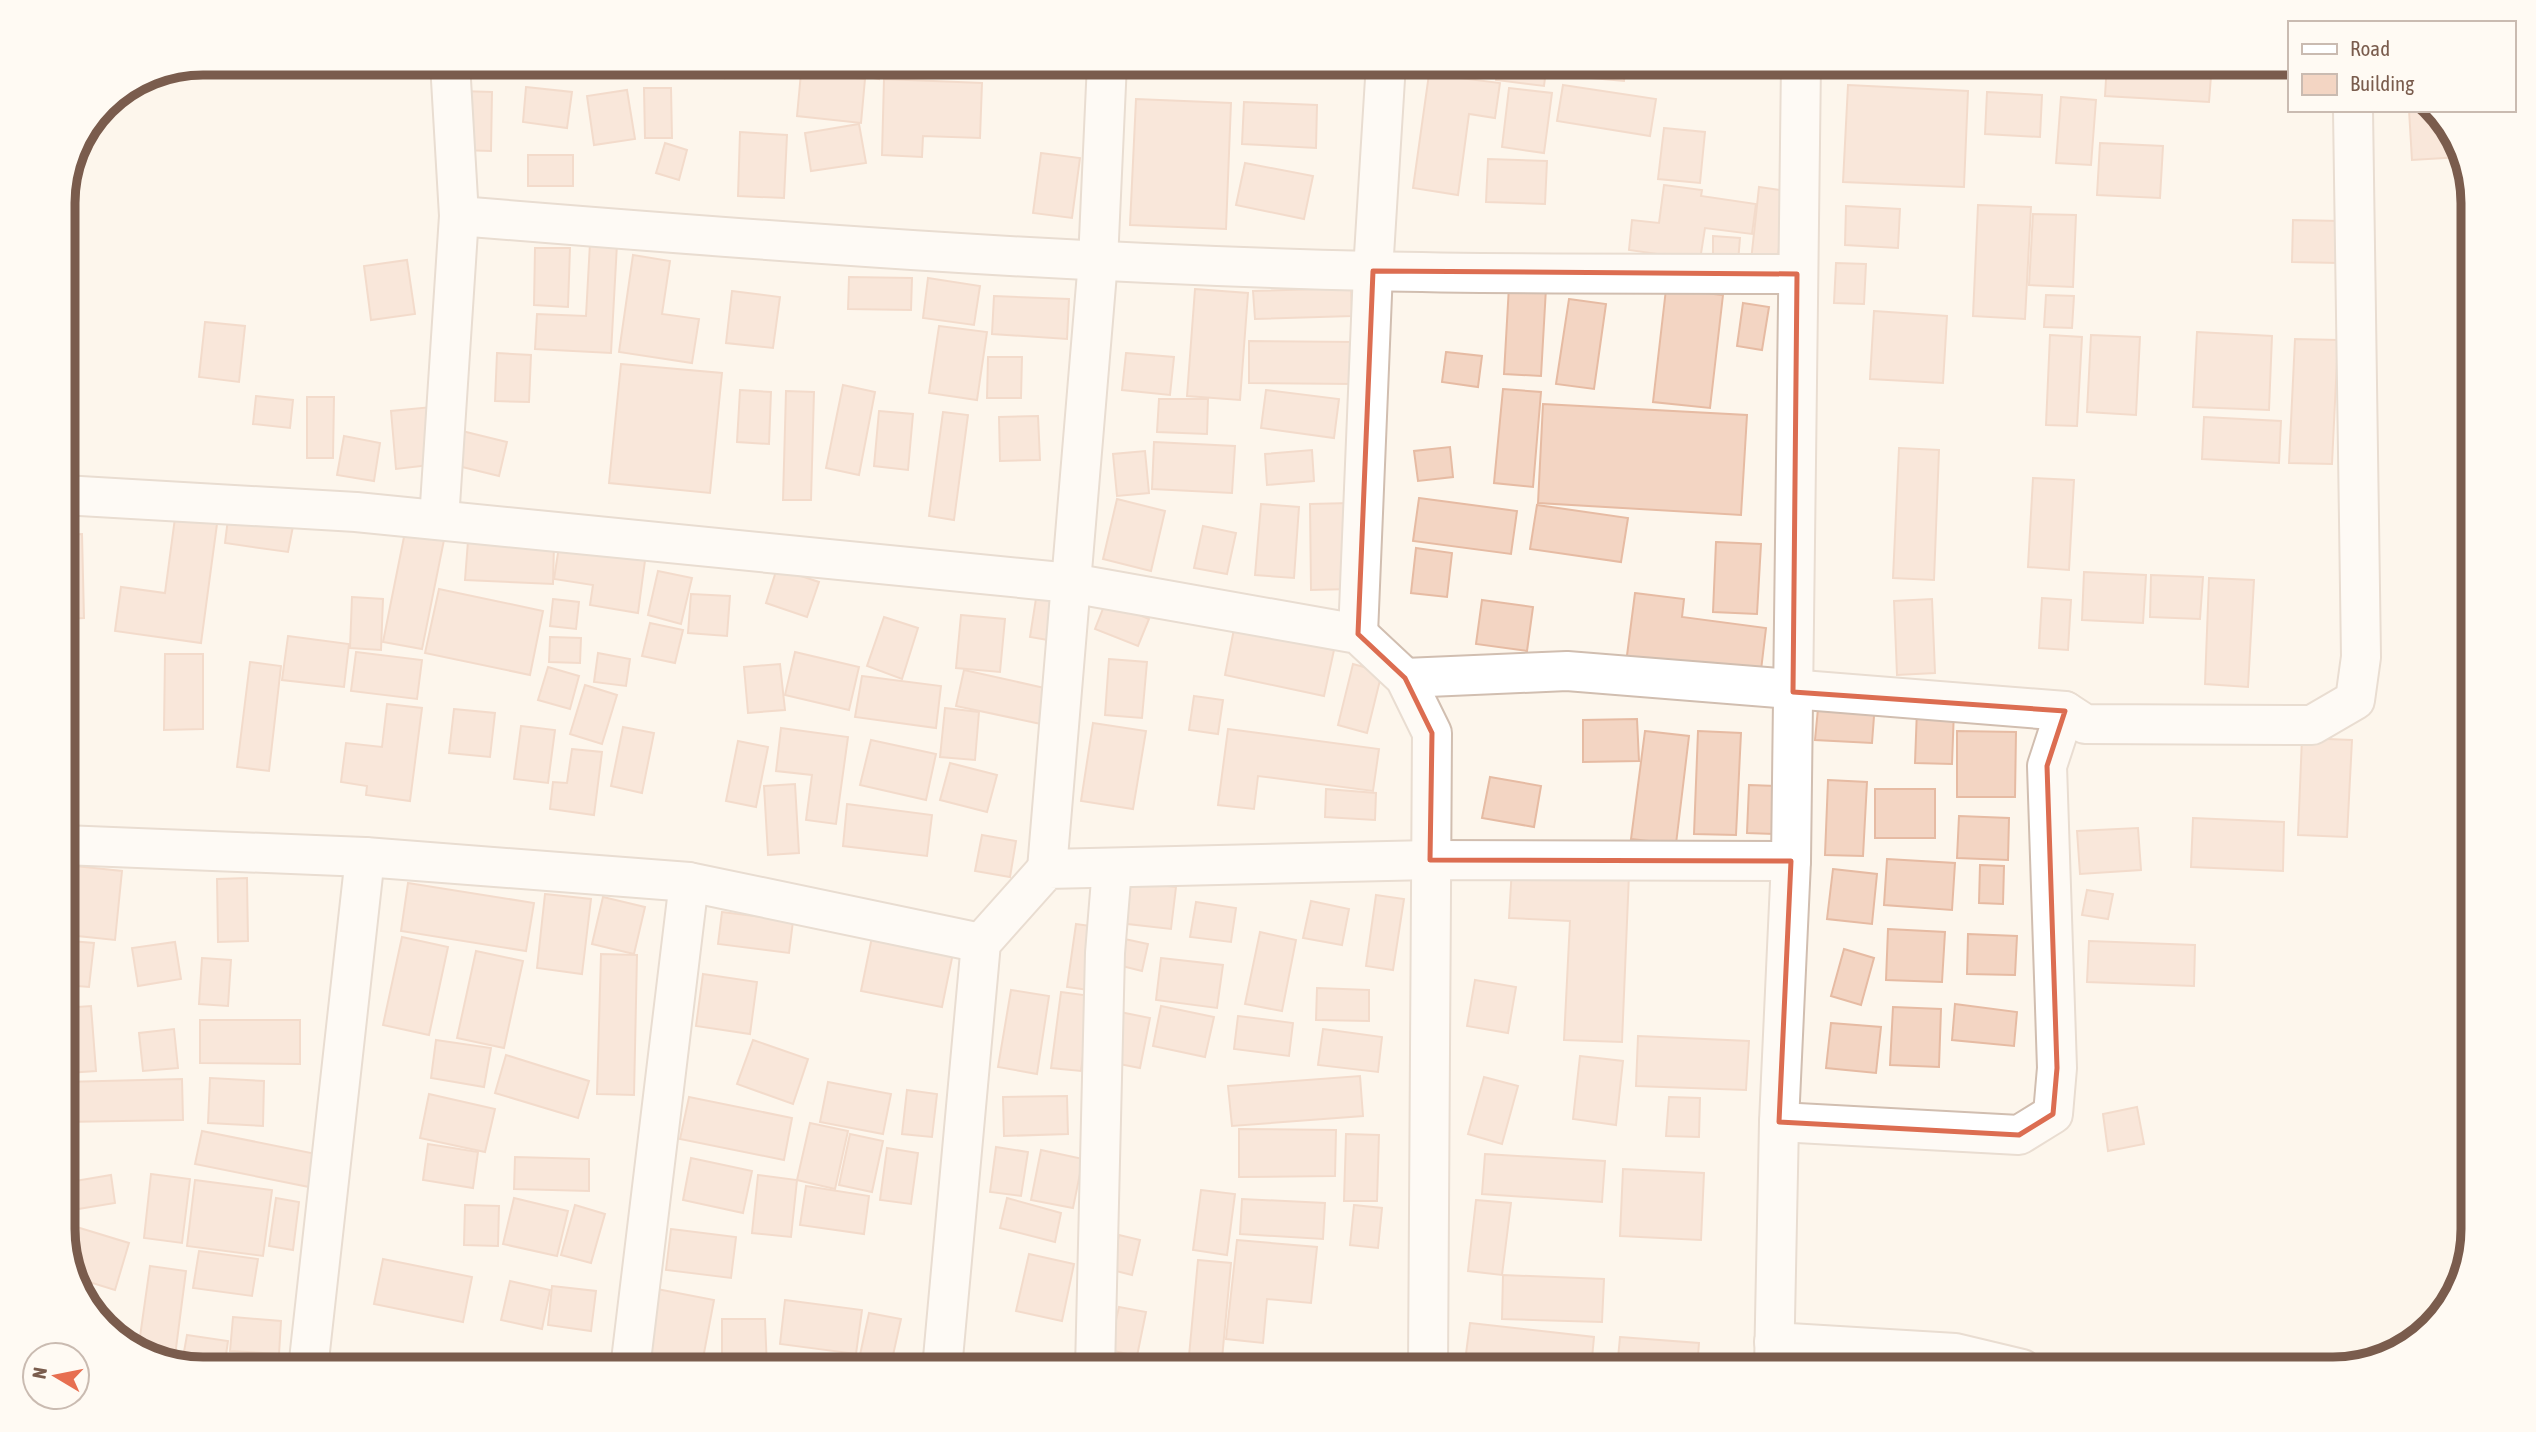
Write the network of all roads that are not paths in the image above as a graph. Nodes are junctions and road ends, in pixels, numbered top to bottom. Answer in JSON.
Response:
{"nodes":[{"id":1,"x":1385,"y":75,"type":"edge"},
{"id":2,"x":1801,"y":75,"type":"edge"},
{"id":3,"x":451,"y":76,"type":"edge"},
{"id":4,"x":1107,"y":76,"type":"edge"},
{"id":5,"x":2353,"y":112,"type":"edge"},
{"id":6,"x":459,"y":216,"type":"junction"},
{"id":7,"x":1098,"y":261,"type":"junction"},
{"id":8,"x":1373,"y":271,"type":"junction"},
{"id":9,"x":1797,"y":274,"type":"junction"},
{"id":10,"x":76,"y":496,"type":"edge"},
{"id":11,"x":439,"y":520,"type":"junction"},
{"id":12,"x":1071,"y":583,"type":"junction"},
{"id":13,"x":1358,"y":634,"type":"junction"},
{"id":14,"x":1405,"y":678,"type":"junction"},
{"id":15,"x":1793,"y":692,"type":"junction"},
{"id":16,"x":2065,"y":711,"type":"junction"},
{"id":17,"x":76,"y":846,"type":"edge"},
{"id":18,"x":365,"y":857,"type":"junction"},
{"id":19,"x":1430,"y":860,"type":"junction"},
{"id":20,"x":1791,"y":861,"type":"junction"},
{"id":21,"x":1112,"y":868,"type":"junction"},
{"id":22,"x":1047,"y":870,"type":"junction"},
{"id":23,"x":689,"y":882,"type":"junction"},
{"id":24,"x":981,"y":943,"type":"junction"},
{"id":25,"x":1779,"y":1122,"type":"junction"},
{"id":26,"x":1774,"y":1356,"type":"edge"},
{"id":27,"x":309,"y":1357,"type":"edge"},
{"id":28,"x":631,"y":1357,"type":"edge"},
{"id":29,"x":943,"y":1357,"type":"edge"},
{"id":30,"x":1095,"y":1357,"type":"edge"},
{"id":31,"x":1428,"y":1357,"type":"edge"},
{"id":32,"x":1972,"y":1357,"type":"edge"}],
"edges":[{"from":1,"to":8,"type":"street"},
{"from":2,"to":9,"type":"street"},
{"from":3,"to":6,"type":"street"},
{"from":4,"to":7,"type":"street"},
{"from":5,"to":16,"type":"street"},
{"from":6,"to":7,"type":"street"},
{"from":6,"to":11,"type":"street"},
{"from":7,"to":8,"type":"street"},
{"from":7,"to":12,"type":"street"},
{"from":8,"to":9,"type":"street"},
{"from":8,"to":13,"type":"street"},
{"from":9,"to":15,"type":"street"},
{"from":10,"to":11,"type":"street"},
{"from":11,"to":12,"type":"street"},
{"from":12,"to":13,"type":"street"},
{"from":12,"to":22,"type":"street"},
{"from":13,"to":14,"type":"street"},
{"from":14,"to":15,"type":"street"},
{"from":14,"to":19,"type":"street"},
{"from":15,"to":16,"type":"street"},
{"from":15,"to":20,"type":"street"},
{"from":16,"to":25,"type":"street"},
{"from":17,"to":18,"type":"street"},
{"from":18,"to":23,"type":"street"},
{"from":18,"to":27,"type":"street"},
{"from":19,"to":20,"type":"street"},
{"from":19,"to":21,"type":"street"},
{"from":19,"to":31,"type":"street"},
{"from":20,"to":25,"type":"street"},
{"from":21,"to":22,"type":"street"},
{"from":21,"to":30,"type":"street"},
{"from":22,"to":24,"type":"street"},
{"from":23,"to":24,"type":"street"},
{"from":23,"to":28,"type":"street"},
{"from":24,"to":29,"type":"street"},
{"from":25,"to":26,"type":"street"},
{"from":26,"to":32,"type":"street"}]}
